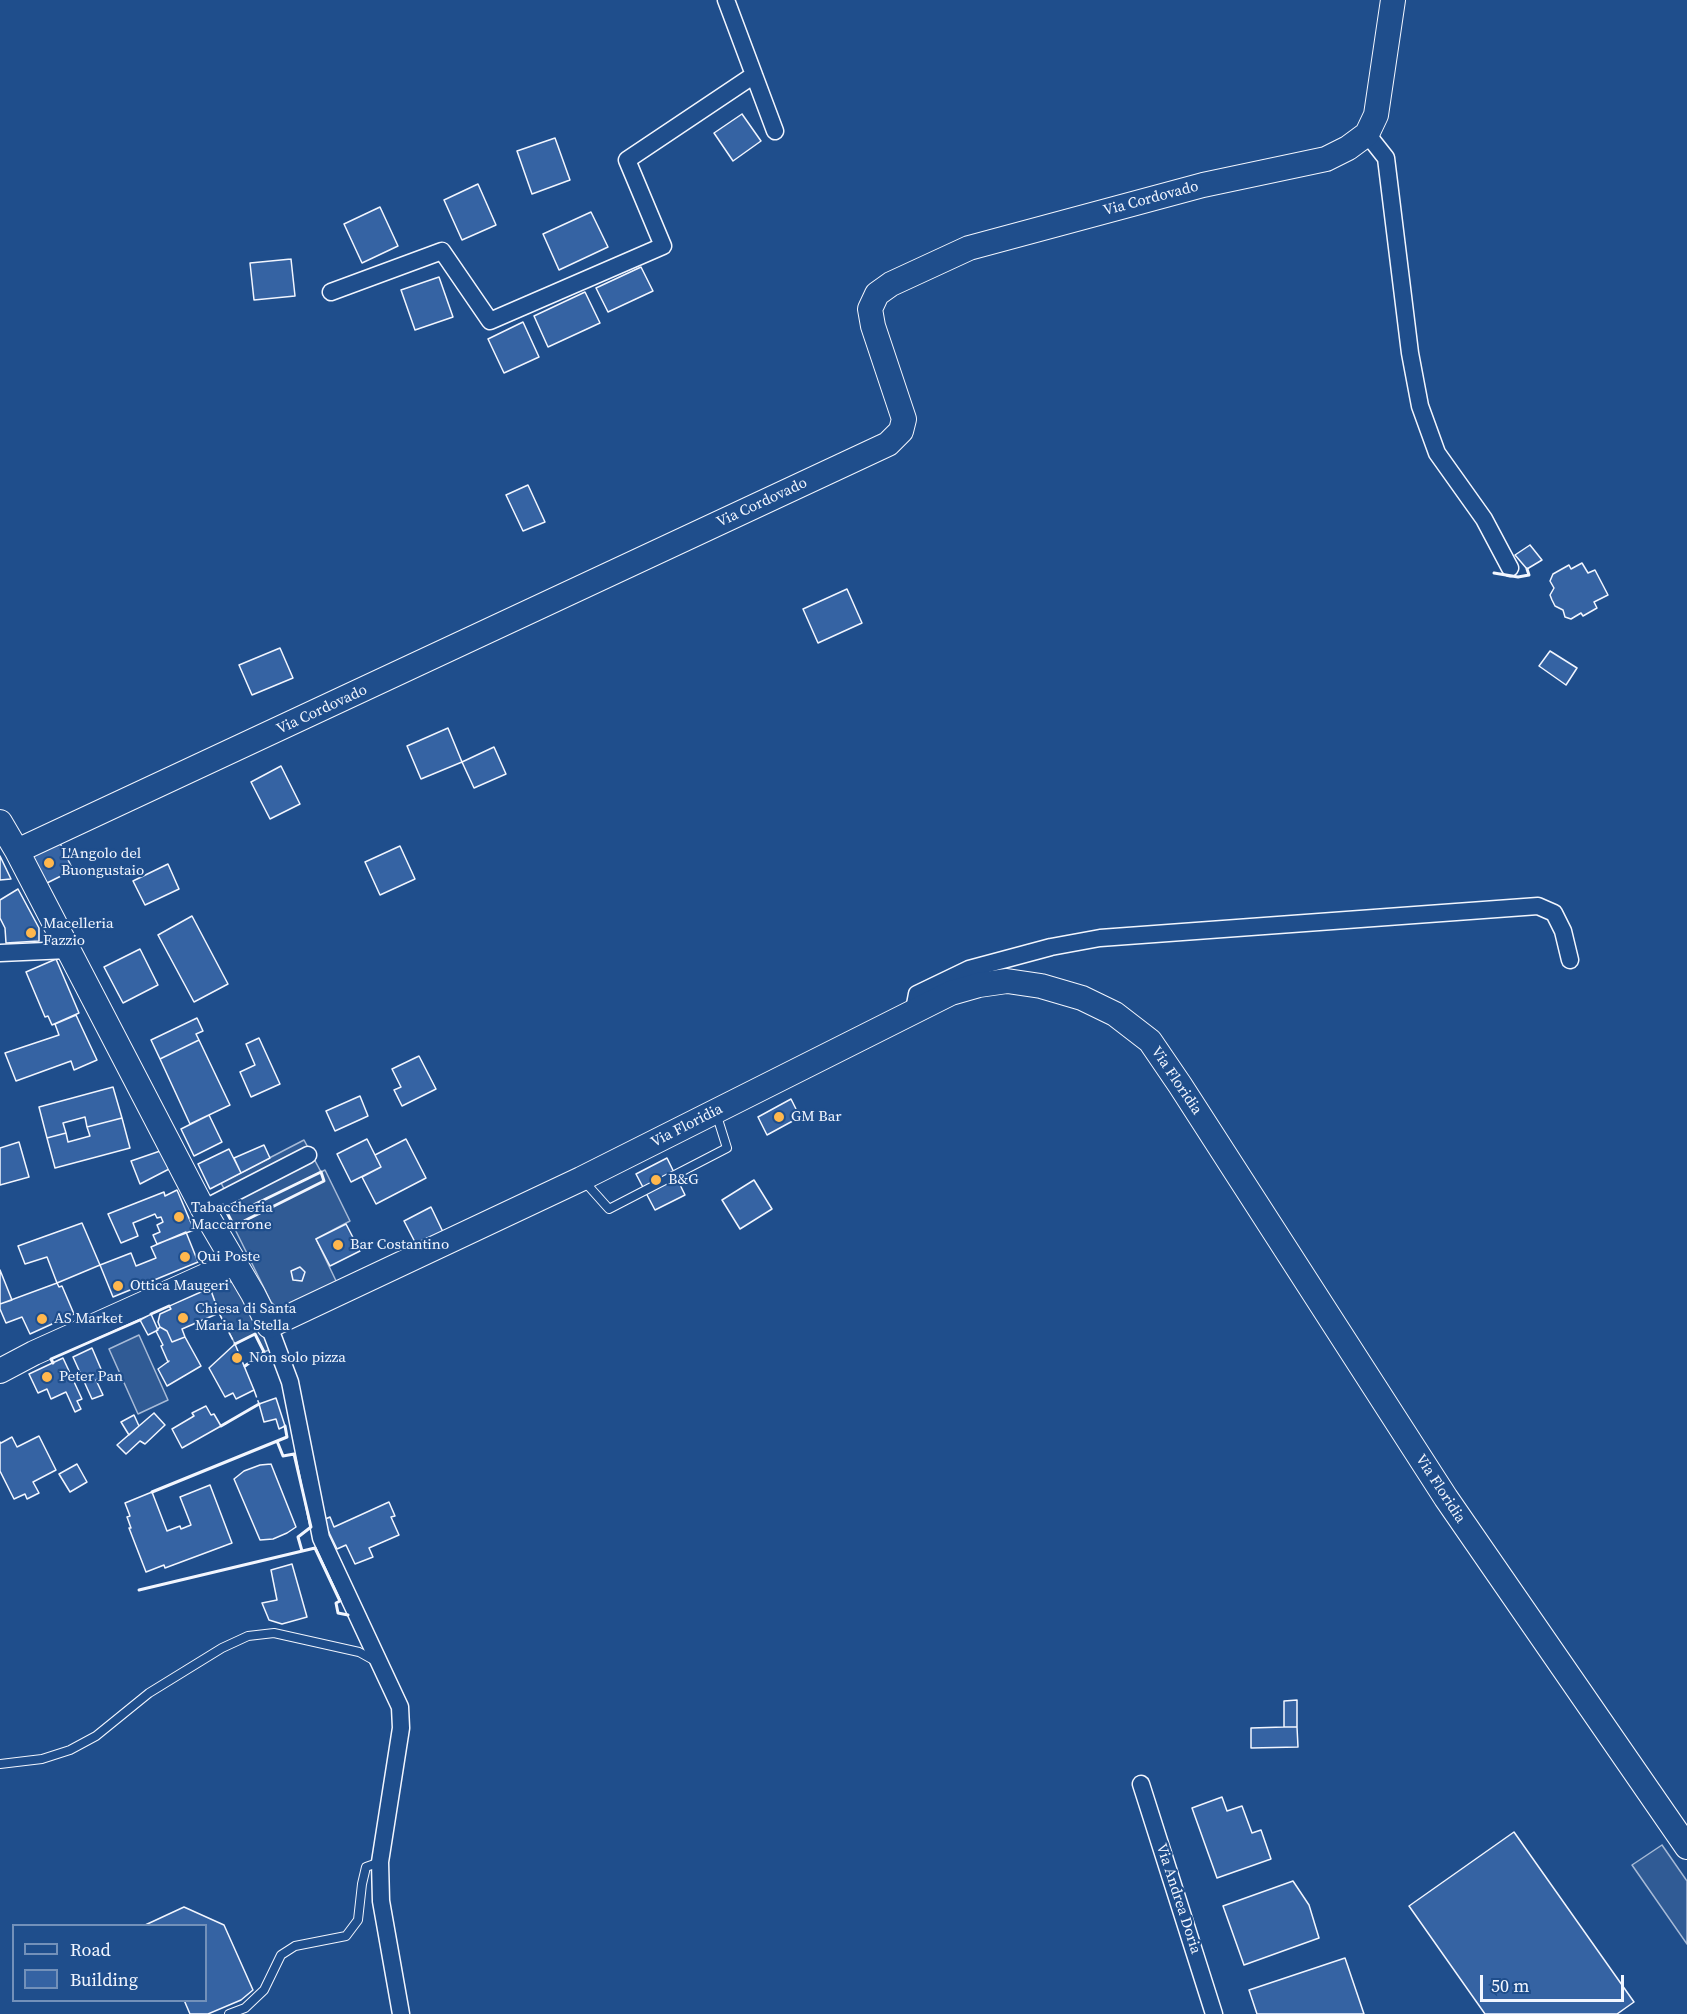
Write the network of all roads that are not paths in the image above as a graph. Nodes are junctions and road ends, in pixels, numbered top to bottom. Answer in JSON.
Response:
{"nodes":[{"id":1,"x":726,"y":0,"type":"edge"},
{"id":2,"x":1393,"y":0,"type":"edge"},
{"id":3,"x":754,"y":75,"type":"junction"},
{"id":4,"x":775,"y":131,"type":"dead end"},
{"id":5,"x":1367,"y":134,"type":"junction"},
{"id":6,"x":332,"y":292,"type":"dead end"},
{"id":7,"x":1510,"y":568,"type":"dead end"},
{"id":8,"x":0,"y":822,"type":"edge"},
{"id":9,"x":17,"y":851,"type":"junction"},
{"id":10,"x":68,"y":950,"type":"junction"},
{"id":11,"x":0,"y":954,"type":"edge"},
{"id":12,"x":1570,"y":960,"type":"dead end"},
{"id":13,"x":914,"y":1010,"type":"junction"},
{"id":14,"x":716,"y":1111,"type":"junction"},
{"id":15,"x":308,"y":1155,"type":"dead end"},
{"id":16,"x":581,"y":1179,"type":"junction"},
{"id":17,"x":203,"y":1209,"type":"junction"},
{"id":18,"x":234,"y":1263,"type":"junction"},
{"id":19,"x":268,"y":1326,"type":"junction"},
{"id":20,"x":0,"y":1371,"type":"edge"},
{"id":21,"x":377,"y":1662,"type":"junction"},
{"id":22,"x":0,"y":1764,"type":"edge"},
{"id":23,"x":1141,"y":1784,"type":"dead end"},
{"id":24,"x":1687,"y":1846,"type":"edge"},
{"id":25,"x":380,"y":1862,"type":"junction"},
{"id":26,"x":229,"y":2014,"type":"edge"},
{"id":27,"x":401,"y":2014,"type":"edge"},
{"id":28,"x":1214,"y":2014,"type":"edge"}],
"edges":[{"from":1,"to":3,"type":"street"},
{"from":2,"to":5,"type":"street"},
{"from":3,"to":4,"type":"street"},
{"from":3,"to":6,"type":"street"},
{"from":5,"to":7,"type":"street"},
{"from":5,"to":9,"type":"street","name":"Via Cordovado"},
{"from":8,"to":9,"type":"street"},
{"from":9,"to":10,"type":"street"},
{"from":10,"to":11,"type":"street"},
{"from":10,"to":17,"type":"street"},
{"from":12,"to":13,"type":"street"},
{"from":13,"to":14,"type":"street","name":"Via Floridia"},
{"from":13,"to":24,"type":"street","name":"Via Floridia"},
{"from":14,"to":16,"type":"street","name":"Via Floridia"},
{"from":14,"to":16,"type":"lane"},
{"from":15,"to":17,"type":"street"},
{"from":16,"to":19,"type":"street","name":"Via Floridia"},
{"from":17,"to":18,"type":"street"},
{"from":18,"to":19,"type":"street"},
{"from":18,"to":20,"type":"street"},
{"from":19,"to":21,"type":"street"},
{"from":21,"to":22,"type":"lane"},
{"from":21,"to":25,"type":"street"},
{"from":23,"to":28,"type":"street","name":"Via Andrea Doria"},
{"from":25,"to":26,"type":"lane"},
{"from":25,"to":27,"type":"street"}]}
